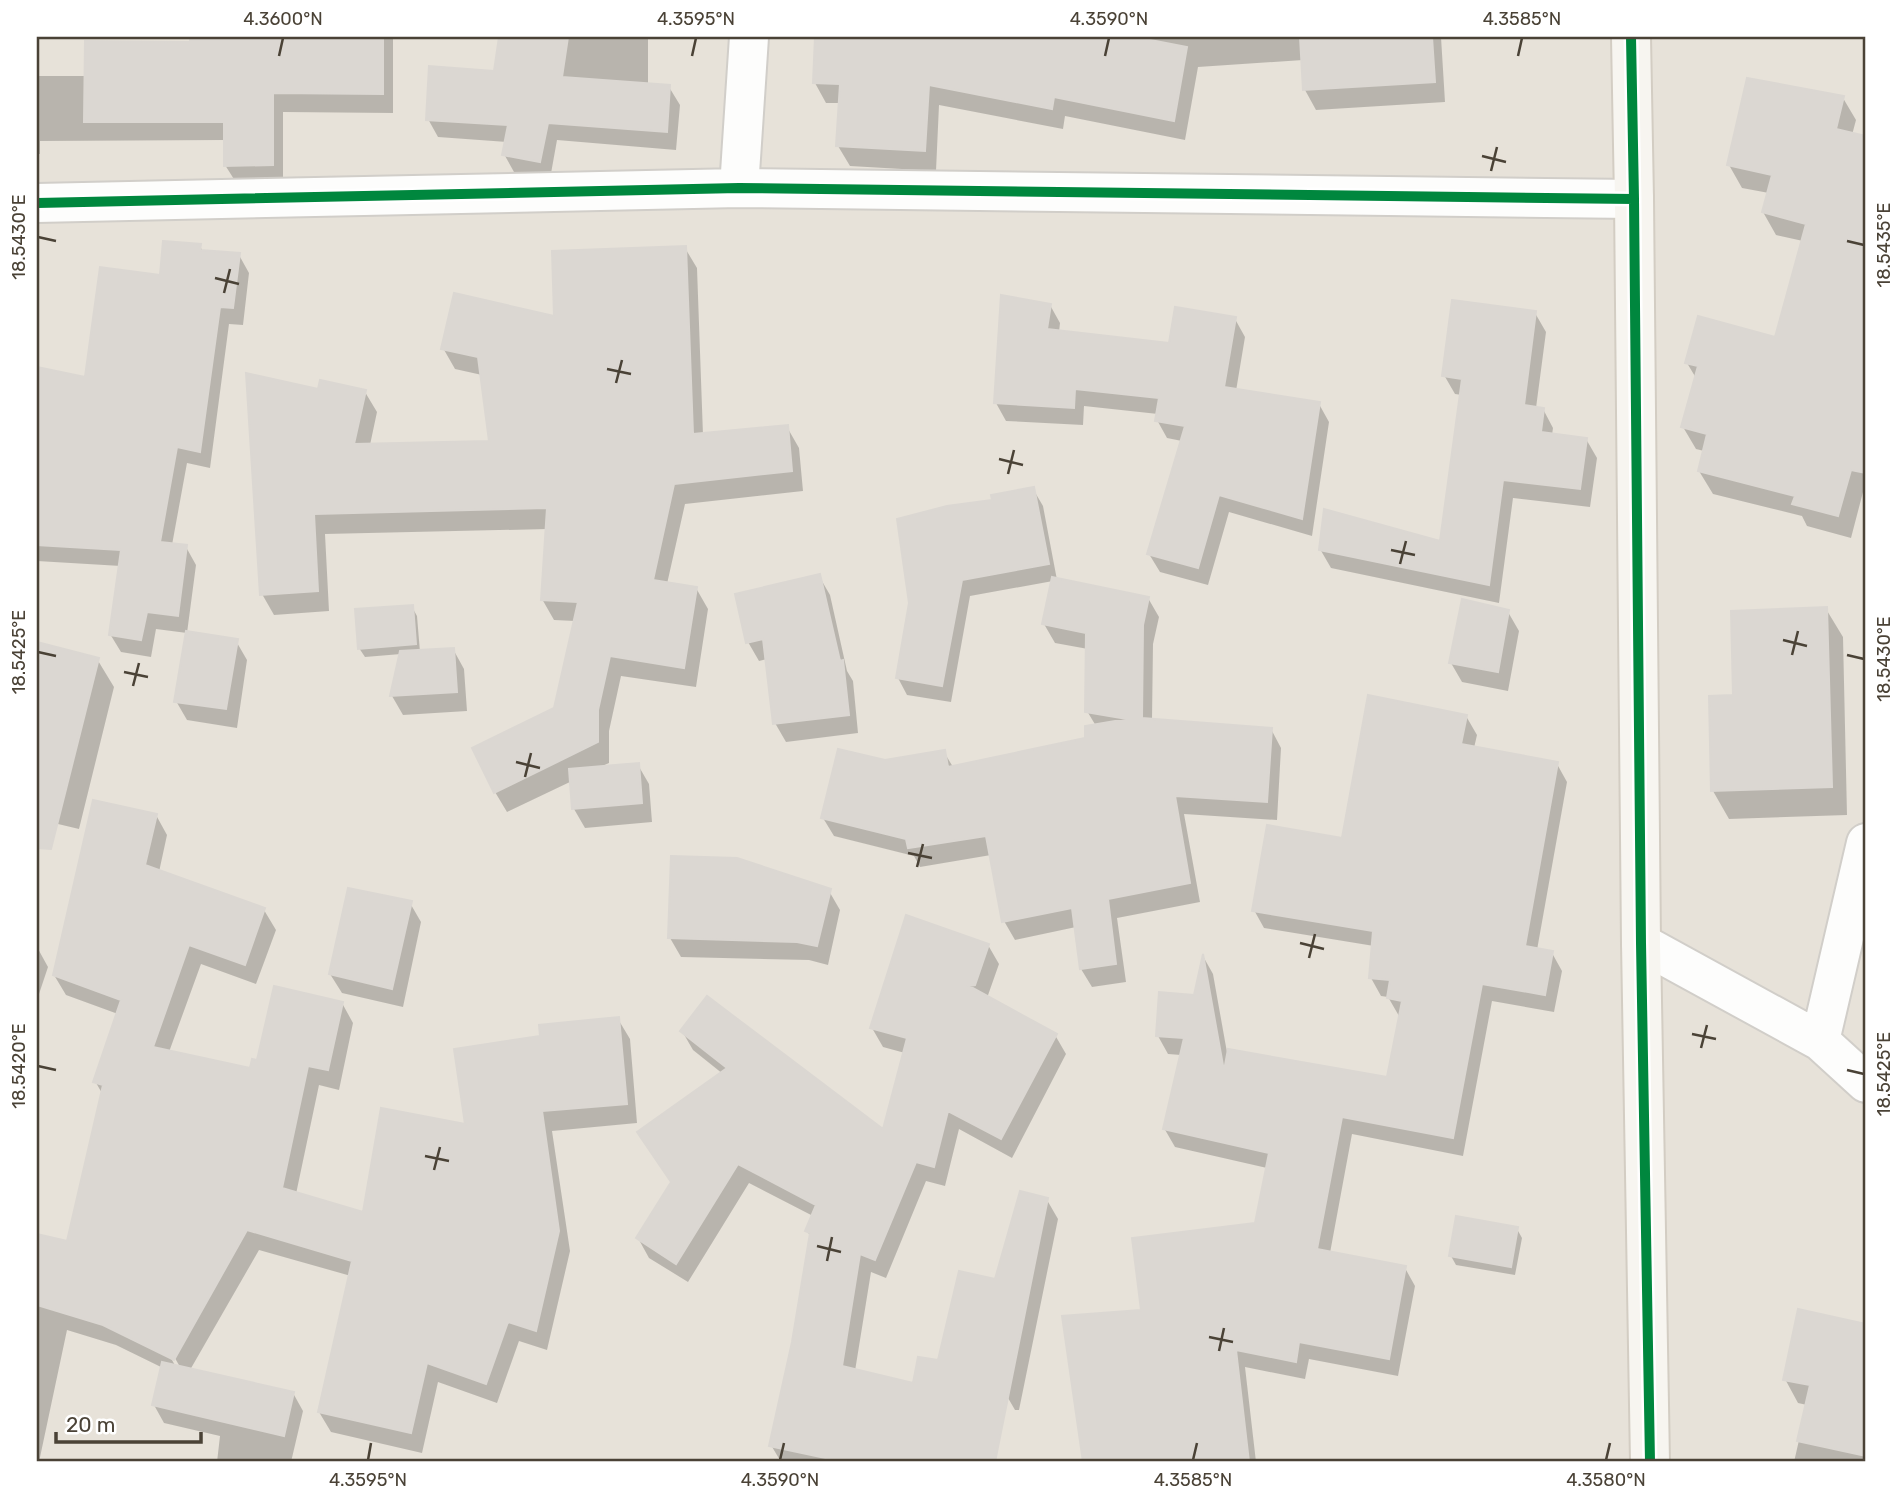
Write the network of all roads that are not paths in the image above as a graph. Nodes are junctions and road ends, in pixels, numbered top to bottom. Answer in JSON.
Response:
{"nodes":[{"id":1,"x":749,"y":37,"type":"edge"},
{"id":2,"x":1630,"y":37,"type":"edge"},
{"id":3,"x":739,"y":188,"type":"junction"},
{"id":4,"x":1634,"y":199,"type":"junction"},
{"id":5,"x":37,"y":203,"type":"edge"},
{"id":6,"x":1866,"y":843,"type":"edge"},
{"id":7,"x":1641,"y":943,"type":"junction"},
{"id":8,"x":1820,"y":1041,"type":"junction"},
{"id":9,"x":1866,"y":1083,"type":"edge"},
{"id":10,"x":1650,"y":1462,"type":"edge"}],
"edges":[{"from":1,"to":3,"type":"street"},
{"from":2,"to":4,"type":"street"},
{"from":3,"to":4,"type":"street"},
{"from":3,"to":5,"type":"street"},
{"from":4,"to":7,"type":"street"},
{"from":6,"to":8,"type":"street"},
{"from":7,"to":8,"type":"street"},
{"from":7,"to":10,"type":"street"},
{"from":8,"to":9,"type":"street"}]}
